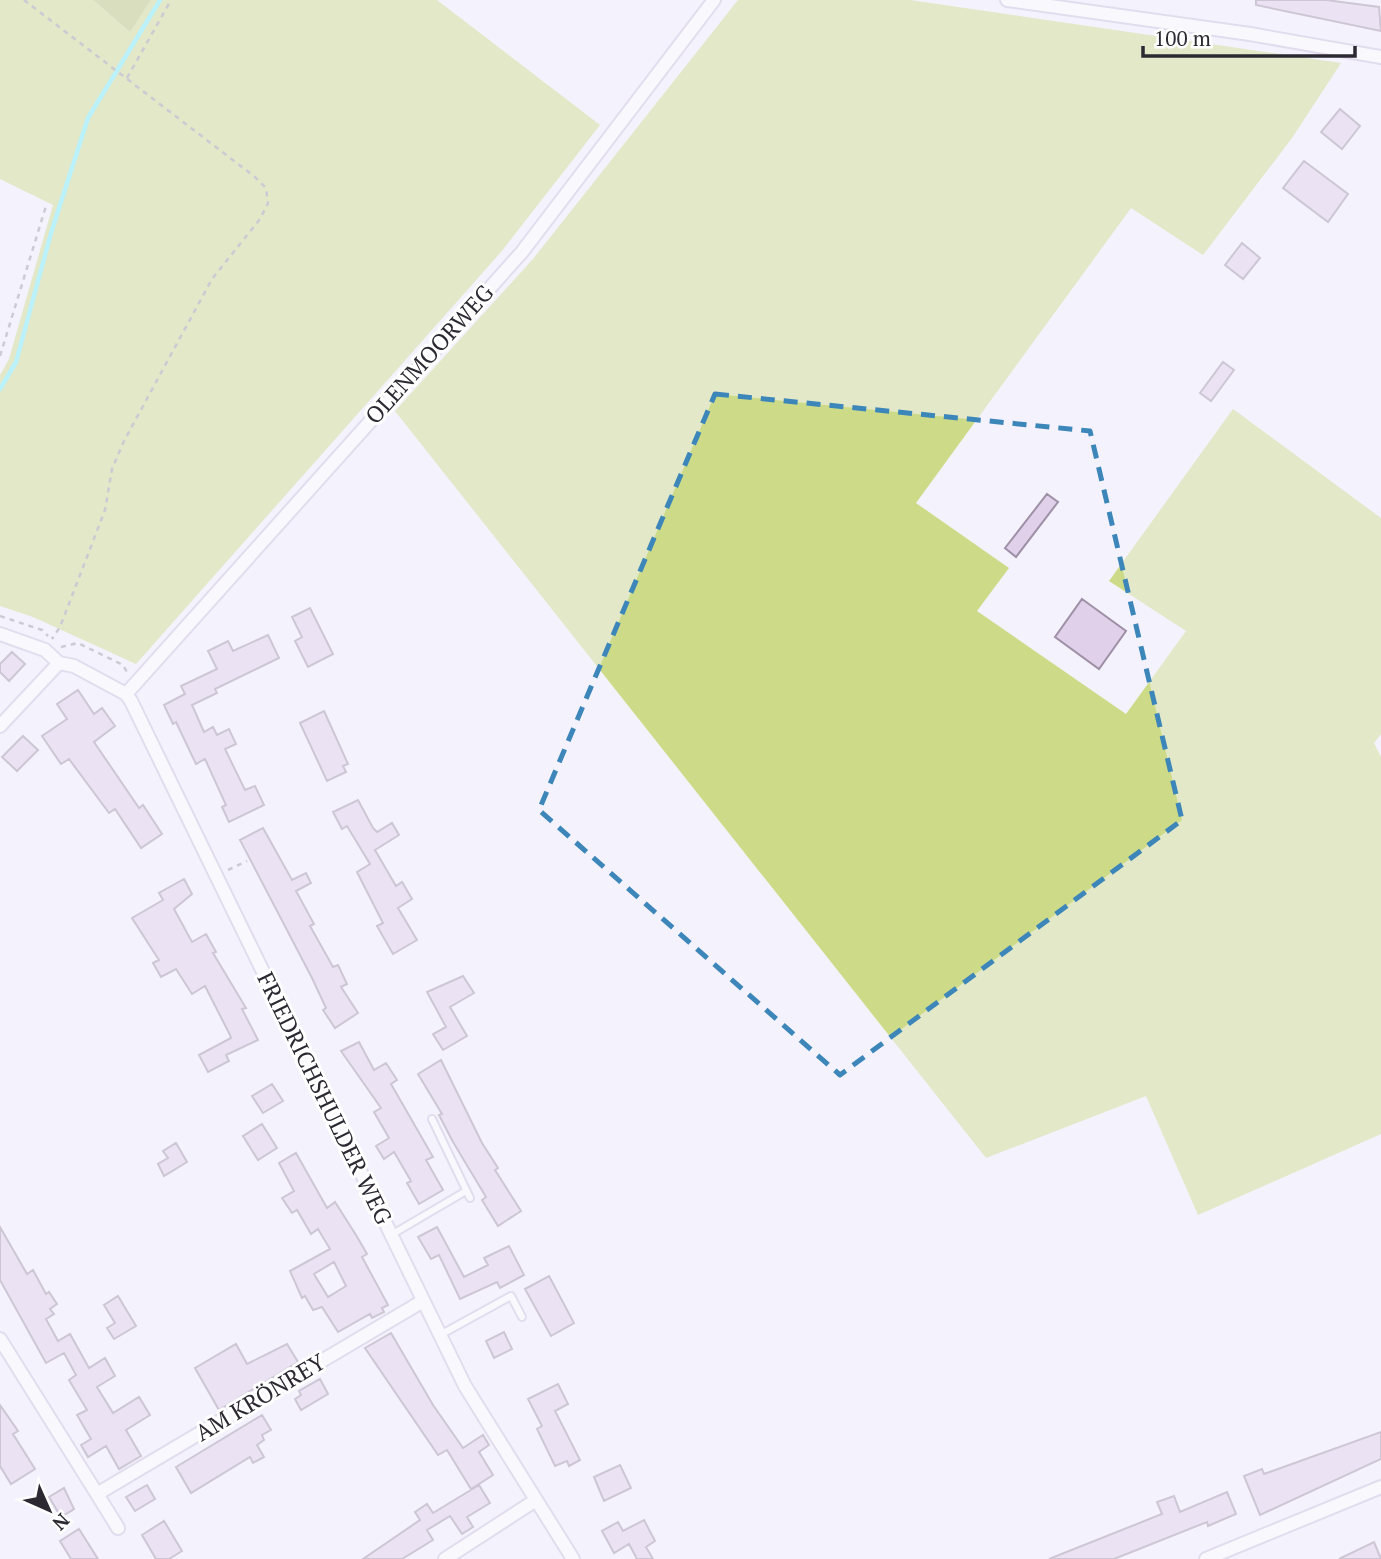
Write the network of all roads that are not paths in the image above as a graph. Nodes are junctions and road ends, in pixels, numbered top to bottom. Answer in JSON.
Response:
{"nodes":[{"id":1,"x":714,"y":0,"type":"edge"},
{"id":2,"x":1007,"y":0,"type":"edge"},
{"id":3,"x":1381,"y":57,"type":"edge"},
{"id":4,"x":0,"y":634,"type":"edge"},
{"id":5,"x":59,"y":663,"type":"junction"},
{"id":6,"x":126,"y":694,"type":"junction"},
{"id":7,"x":0,"y":726,"type":"edge"},
{"id":8,"x":432,"y":1119,"type":"dead end"},
{"id":9,"x":391,"y":1235,"type":"junction"},
{"id":10,"x":423,"y":1301,"type":"junction"},
{"id":11,"x":522,"y":1317,"type":"dead end"},
{"id":12,"x":440,"y":1335,"type":"junction"},
{"id":13,"x":0,"y":1339,"type":"edge"},
{"id":14,"x":1381,"y":1487,"type":"edge"},
{"id":15,"x":97,"y":1494,"type":"junction"},
{"id":16,"x":536,"y":1500,"type":"junction"},
{"id":17,"x":118,"y":1528,"type":"dead end"},
{"id":18,"x":445,"y":1559,"type":"edge"},
{"id":19,"x":573,"y":1559,"type":"edge"},
{"id":20,"x":1206,"y":1559,"type":"edge"}],
"edges":[{"from":1,"to":6,"type":"street","name":"OLENMOORWEG"},
{"from":2,"to":3,"type":"street"},
{"from":4,"to":5,"type":"street"},
{"from":5,"to":6,"type":"street"},
{"from":5,"to":7,"type":"street"},
{"from":6,"to":9,"type":"street","name":"FRIEDRICHSHULDER WEG"},
{"from":8,"to":9,"type":"lane"},
{"from":9,"to":10,"type":"street","name":"FRIEDRICHSHULDER WEG"},
{"from":10,"to":12,"type":"street","name":"FRIEDRICHSHULDER WEG"},
{"from":10,"to":15,"type":"street","name":"AM KRÖNREY"},
{"from":11,"to":12,"type":"lane"},
{"from":12,"to":16,"type":"street","name":"FRIEDRICHSHULDER WEG"},
{"from":13,"to":15,"type":"street"},
{"from":14,"to":20,"type":"street"},
{"from":15,"to":17,"type":"street"},
{"from":16,"to":18,"type":"street"},
{"from":16,"to":19,"type":"street","name":"FRIEDRICHSHULDER WEG"}]}
